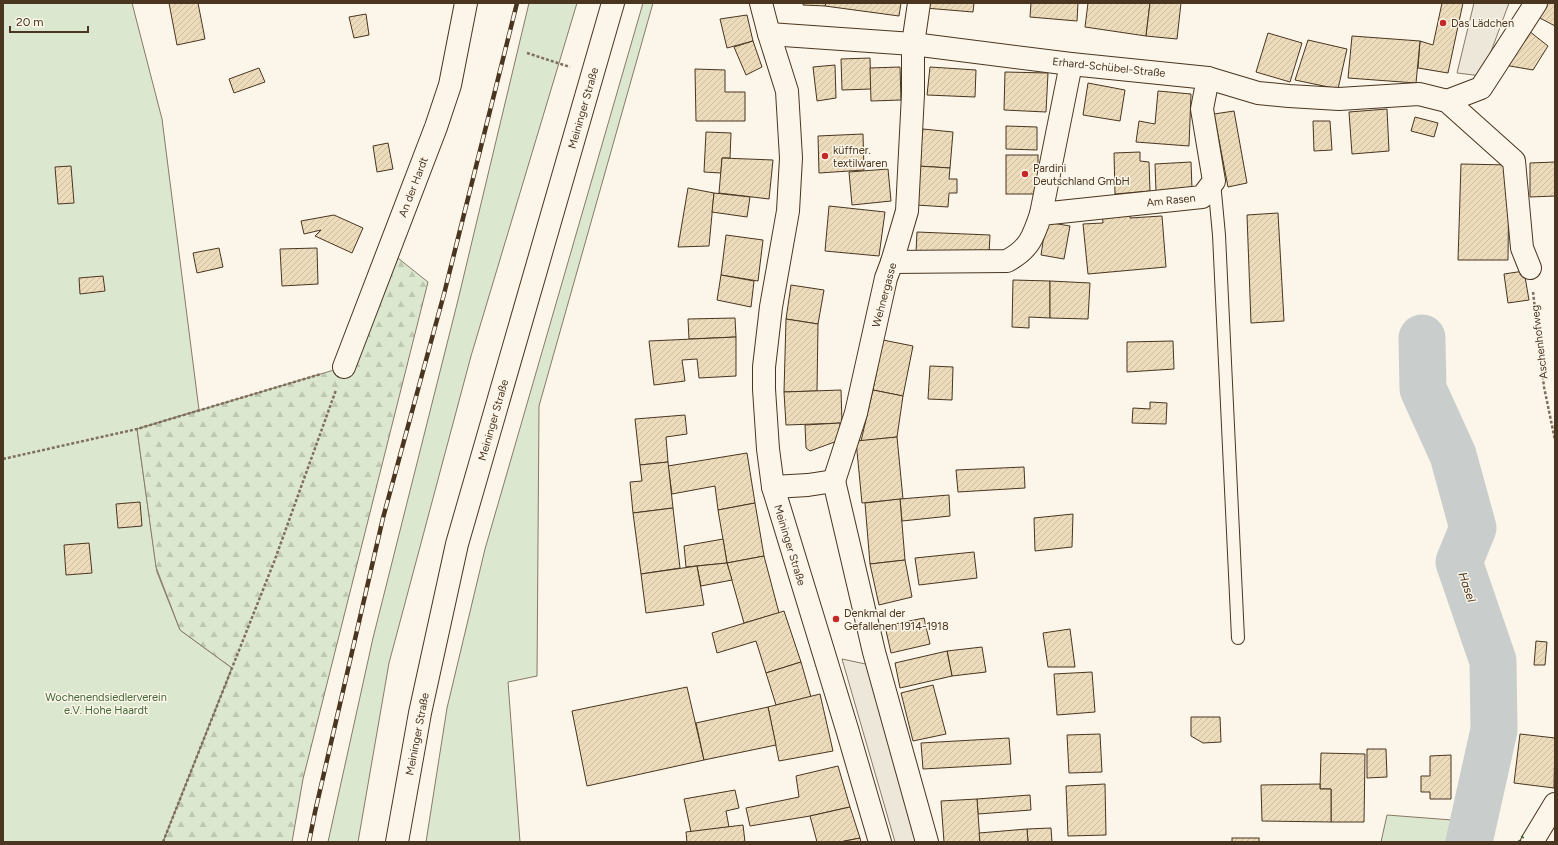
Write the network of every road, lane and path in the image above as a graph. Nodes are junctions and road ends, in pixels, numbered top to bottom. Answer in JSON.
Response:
{"nodes":[{"id":1,"x":466,"y":3,"type":"edge"},
{"id":2,"x":613,"y":3,"type":"edge"},
{"id":3,"x":761,"y":3,"type":"edge"},
{"id":4,"x":919,"y":3,"type":"edge"},
{"id":5,"x":1536,"y":3,"type":"edge"},
{"id":6,"x":769,"y":34,"type":"junction"},
{"id":7,"x":914,"y":44,"type":"junction"},
{"id":8,"x":527,"y":53,"type":"dead end"},
{"id":9,"x":1071,"y":64,"type":"junction"},
{"id":10,"x":593,"y":75,"type":"junction"},
{"id":11,"x":1208,"y":78,"type":"junction"},
{"id":12,"x":1447,"y":101,"type":"junction"},
{"id":13,"x":1214,"y":181,"type":"junction"},
{"id":14,"x":1041,"y":214,"type":"junction"},
{"id":15,"x":892,"y":262,"type":"junction"},
{"id":16,"x":1530,"y":268,"type":"joint"},
{"id":17,"x":344,"y":367,"type":"junction"},
{"id":18,"x":1555,"y":440,"type":"edge"},
{"id":19,"x":3,"y":459,"type":"edge"},
{"id":20,"x":834,"y":481,"type":"junction"},
{"id":21,"x":773,"y":487,"type":"junction"},
{"id":22,"x":1238,"y":638,"type":"dead end"},
{"id":23,"x":1555,"y":804,"type":"edge"},
{"id":24,"x":163,"y":842,"type":"edge"},
{"id":25,"x":396,"y":842,"type":"edge"},
{"id":26,"x":880,"y":842,"type":"edge"},
{"id":27,"x":927,"y":842,"type":"edge"},
{"id":28,"x":1532,"y":842,"type":"edge"}],
"edges":[{"from":1,"to":17,"type":"street","name":"An der Hardt"},
{"from":2,"to":10,"type":"street","name":"Meininger Straße"},
{"from":3,"to":6,"type":"street","name":"Meininger Straße"},
{"from":4,"to":7,"type":"street","name":"Wehnergasse"},
{"from":5,"to":12,"type":"street"},
{"from":6,"to":7,"type":"street","name":"Erhard-Schübel-Straße"},
{"from":6,"to":21,"type":"street","name":"Meininger Straße"},
{"from":7,"to":9,"type":"street","name":"Erhard-Schübel-Straße"},
{"from":7,"to":15,"type":"street","name":"Wehnergasse"},
{"from":8,"to":10,"type":"path"},
{"from":9,"to":11,"type":"street","name":"Erhard-Schübel-Straße"},
{"from":9,"to":14,"type":"street"},
{"from":10,"to":25,"type":"street","name":"Meininger Straße"},
{"from":11,"to":12,"type":"street","name":"Erhard-Schübel-Straße"},
{"from":11,"to":13,"type":"street"},
{"from":12,"to":16,"type":"street","name":"Erhard-Schübel-Straße"},
{"from":13,"to":14,"type":"street","name":"Am Rasen"},
{"from":13,"to":22,"type":"lane"},
{"from":14,"to":15,"type":"street"},
{"from":15,"to":20,"type":"street","name":"Wehnergasse"},
{"from":16,"to":18,"type":"path","name":"Aschenhofweg"},
{"from":17,"to":19,"type":"path"},
{"from":17,"to":24,"type":"path"},
{"from":20,"to":21,"type":"street"},
{"from":20,"to":27,"type":"street"},
{"from":21,"to":26,"type":"street","name":"Meininger Straße"},
{"from":23,"to":28,"type":"street"}]}
